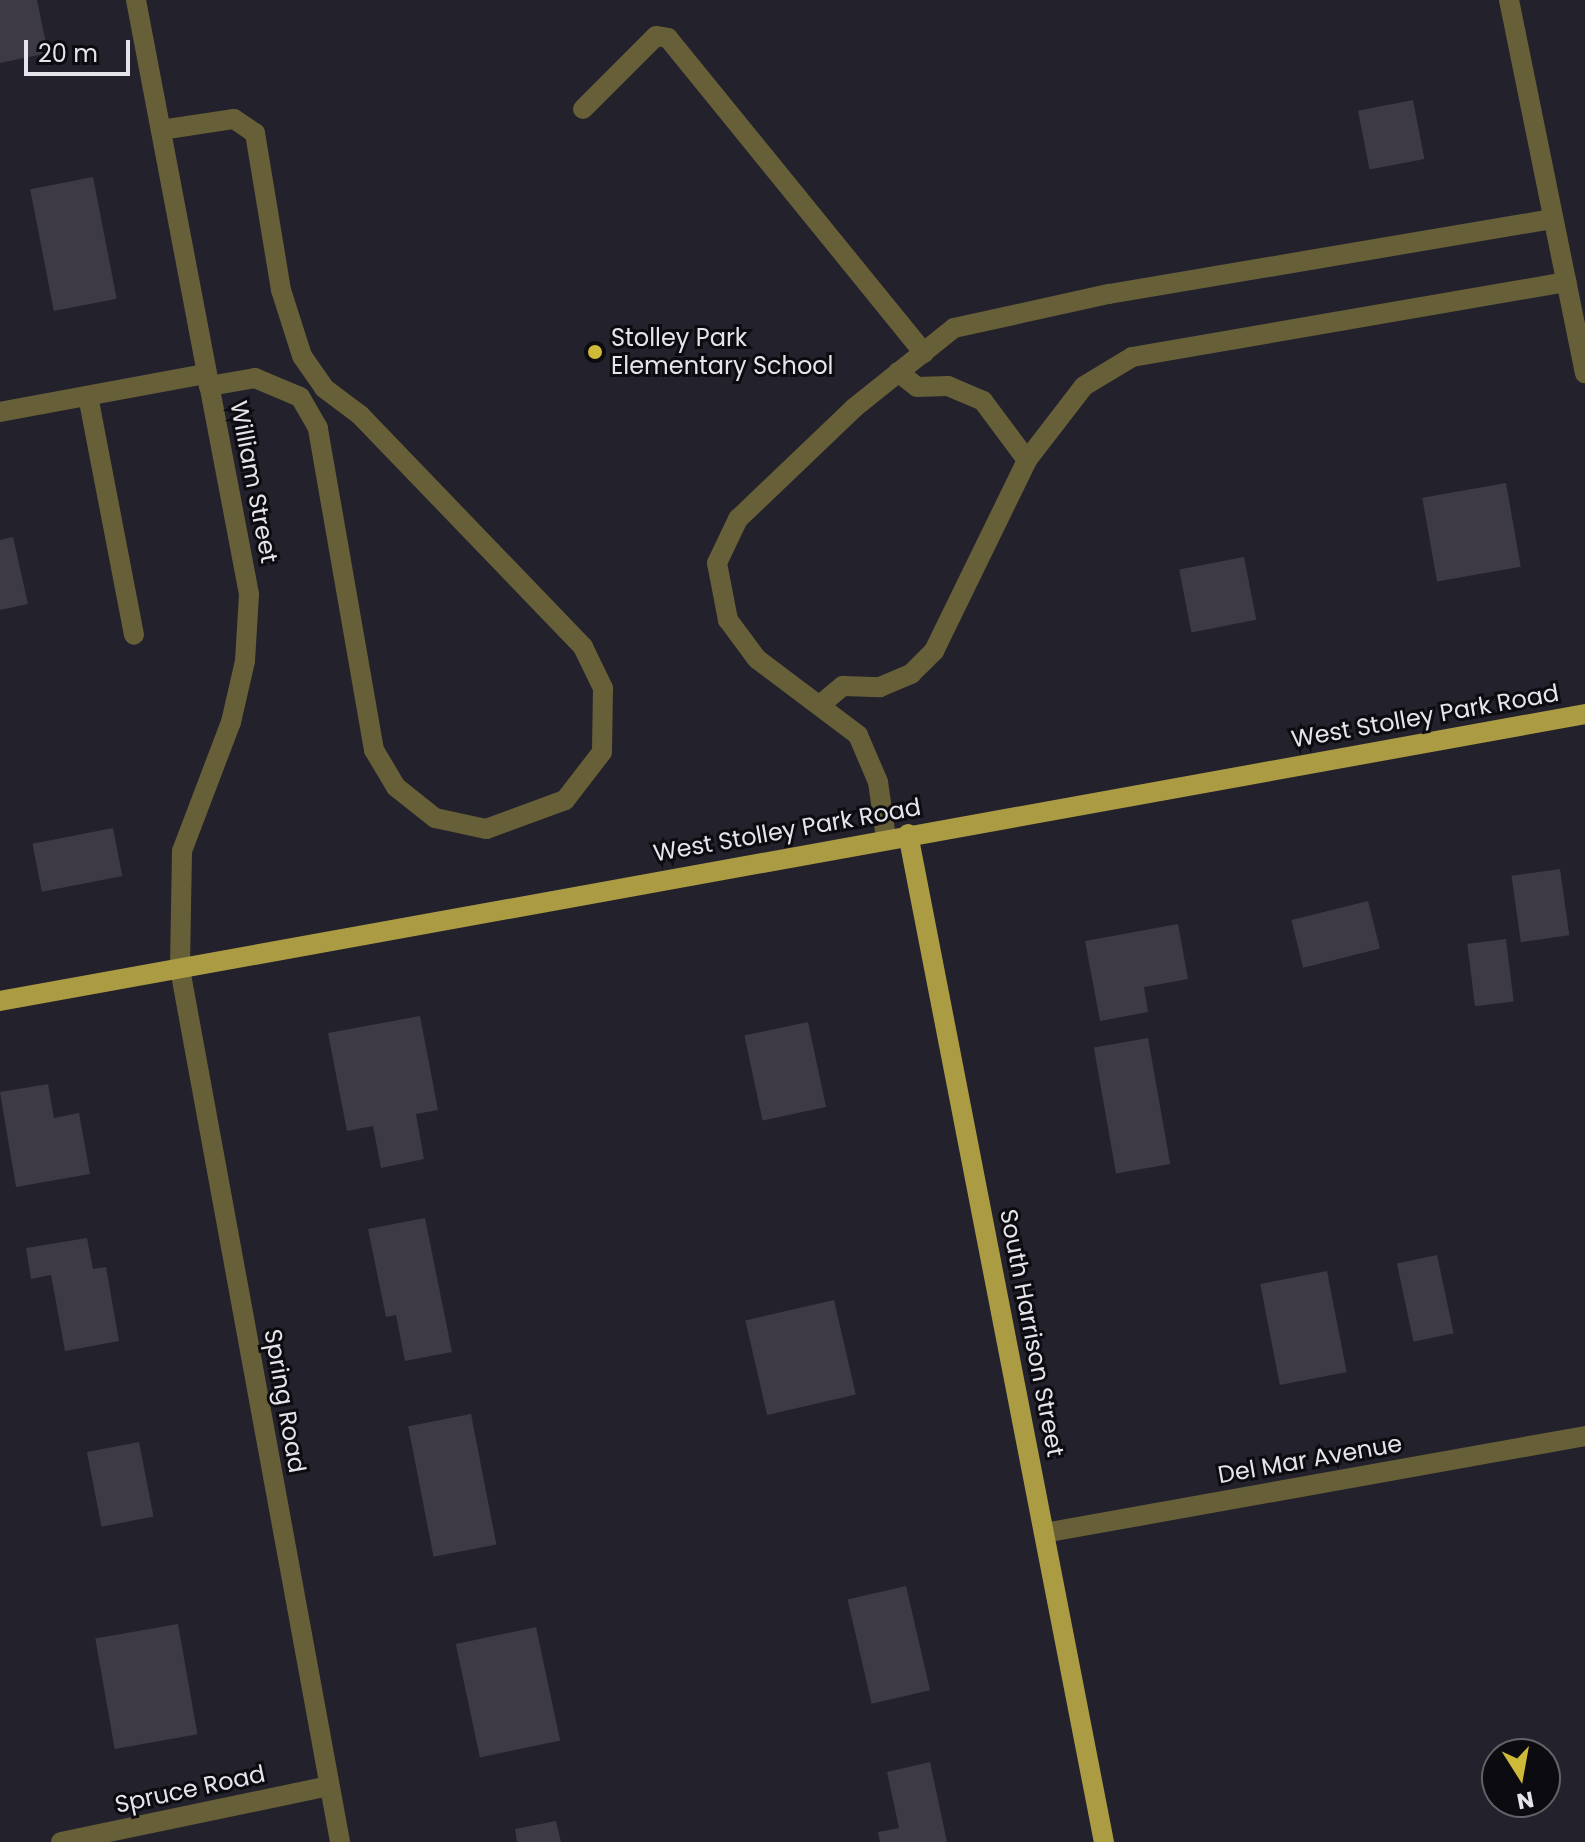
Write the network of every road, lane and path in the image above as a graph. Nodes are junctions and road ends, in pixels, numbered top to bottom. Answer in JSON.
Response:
{"nodes":[{"id":1,"x":136,"y":0,"type":"edge"},
{"id":2,"x":1509,"y":0,"type":"edge"},
{"id":3,"x":583,"y":109,"type":"dead end"},
{"id":4,"x":161,"y":130,"type":"junction"},
{"id":5,"x":1553,"y":219,"type":"junction"},
{"id":6,"x":1567,"y":282,"type":"junction"},
{"id":7,"x":924,"y":353,"type":"junction"},
{"id":8,"x":898,"y":372,"type":"junction"},
{"id":9,"x":1585,"y":373,"type":"edge"},
{"id":10,"x":208,"y":380,"type":"junction"},
{"id":11,"x":88,"y":396,"type":"junction"},
{"id":12,"x":0,"y":412,"type":"edge"},
{"id":13,"x":1027,"y":460,"type":"junction"},
{"id":14,"x":134,"y":635,"type":"dead end"},
{"id":15,"x":820,"y":705,"type":"junction"},
{"id":16,"x":1585,"y":714,"type":"edge"},
{"id":17,"x":908,"y":834,"type":"junction"},
{"id":18,"x":886,"y":838,"type":"junction"},
{"id":19,"x":180,"y":969,"type":"junction"},
{"id":20,"x":0,"y":1001,"type":"edge"},
{"id":21,"x":1585,"y":1436,"type":"edge"},
{"id":22,"x":1044,"y":1533,"type":"junction"},
{"id":23,"x":329,"y":1786,"type":"junction"},
{"id":24,"x":61,"y":1842,"type":"edge"},
{"id":25,"x":340,"y":1842,"type":"edge"},
{"id":26,"x":1104,"y":1842,"type":"edge"}],
"edges":[{"from":1,"to":4,"type":"street","name":"William Street"},
{"from":2,"to":5,"type":"street"},
{"from":3,"to":7,"type":"street"},
{"from":4,"to":10,"type":"street","name":"William Street"},
{"from":4,"to":10,"type":"street"},
{"from":5,"to":6,"type":"street"},
{"from":5,"to":7,"type":"street"},
{"from":6,"to":9,"type":"street"},
{"from":6,"to":13,"type":"street"},
{"from":7,"to":8,"type":"street"},
{"from":8,"to":13,"type":"street"},
{"from":8,"to":15,"type":"street"},
{"from":10,"to":11,"type":"street"},
{"from":10,"to":19,"type":"street","name":"William Street"},
{"from":11,"to":12,"type":"street"},
{"from":11,"to":14,"type":"street"},
{"from":13,"to":15,"type":"street"},
{"from":15,"to":18,"type":"street"},
{"from":16,"to":17,"type":"main road","name":"West Stolley Park Road"},
{"from":17,"to":18,"type":"main road","name":"West Stolley Park Road"},
{"from":17,"to":22,"type":"main road","name":"South Harrison Street"},
{"from":18,"to":19,"type":"main road","name":"West Stolley Park Road"},
{"from":19,"to":20,"type":"main road","name":"West Stolley Park Road"},
{"from":19,"to":23,"type":"street","name":"Spring Road"},
{"from":21,"to":22,"type":"street","name":"Del Mar Avenue"},
{"from":22,"to":26,"type":"main road","name":"South Harrison Street"},
{"from":23,"to":24,"type":"street","name":"Spruce Road"},
{"from":23,"to":25,"type":"street","name":"Spring Road"}]}
